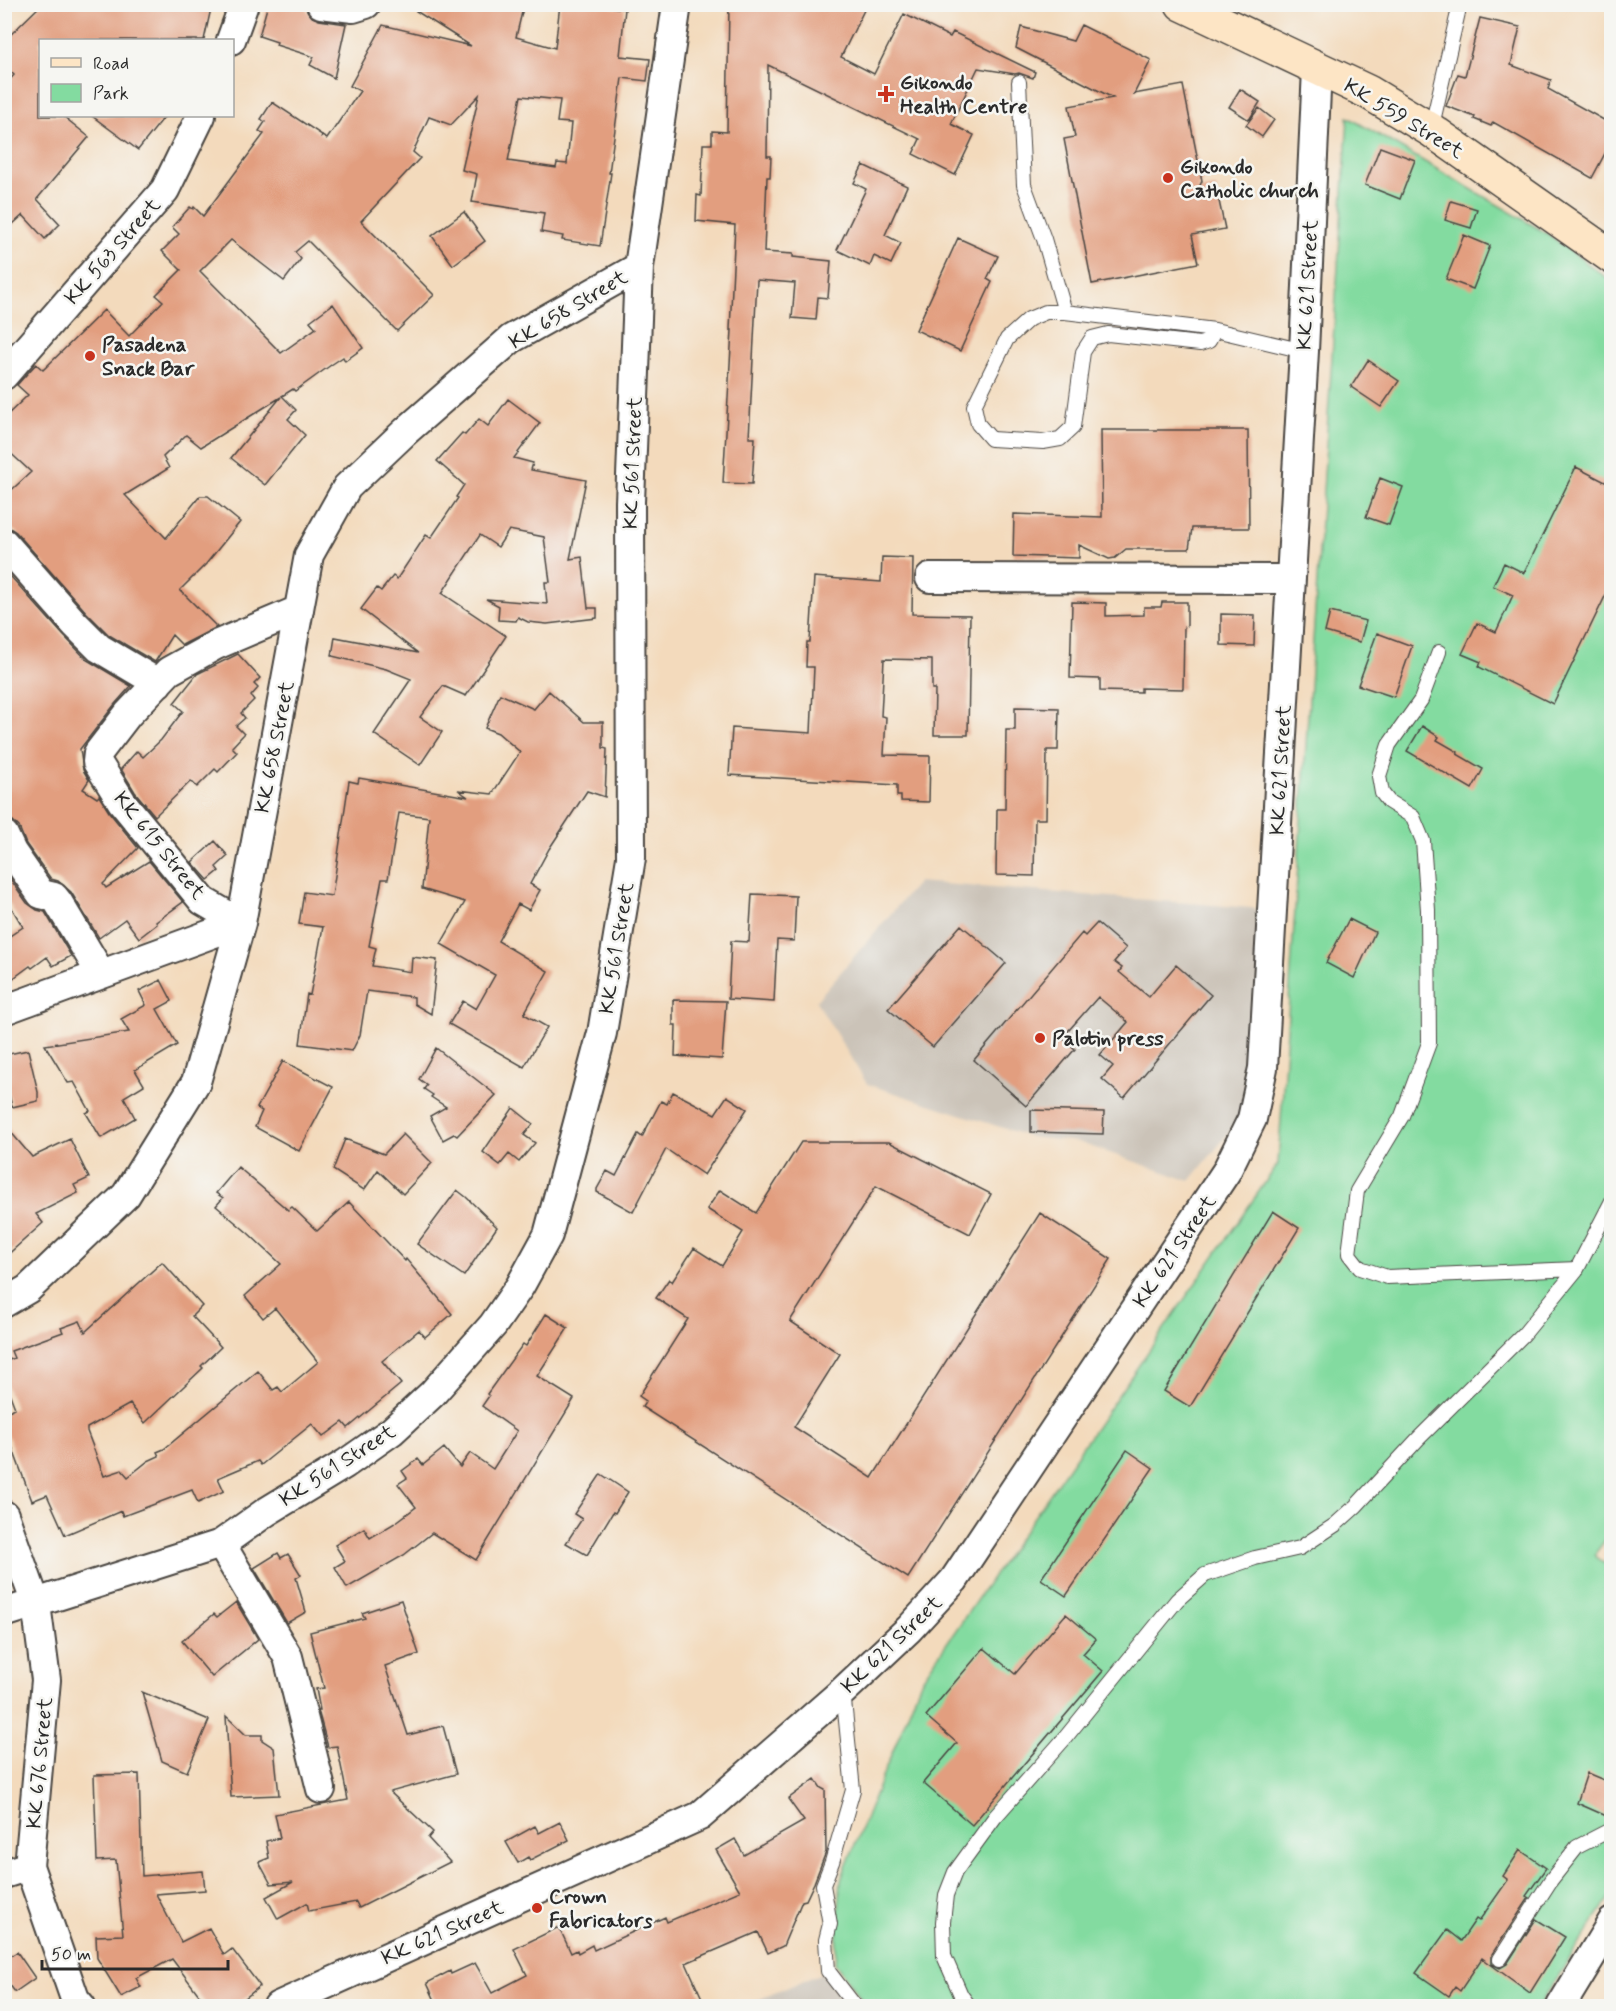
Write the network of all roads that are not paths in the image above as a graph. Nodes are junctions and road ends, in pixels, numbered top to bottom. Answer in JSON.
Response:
{"nodes":[{"id":1,"x":244,"y":4,"type":"edge"},
{"id":2,"x":321,"y":4,"type":"edge"},
{"id":3,"x":366,"y":4,"type":"edge"},
{"id":4,"x":677,"y":4,"type":"edge"},
{"id":5,"x":1182,"y":4,"type":"edge"},
{"id":6,"x":1460,"y":4,"type":"edge"},
{"id":7,"x":231,"y":39,"type":"edge"},
{"id":8,"x":1317,"y":69,"type":"junction"},
{"id":9,"x":1019,"y":81,"type":"dead end"},
{"id":10,"x":201,"y":117,"type":"edge"},
{"id":11,"x":1431,"y":130,"type":"junction"},
{"id":12,"x":1611,"y":257,"type":"edge"},
{"id":13,"x":639,"y":267,"type":"junction"},
{"id":14,"x":1065,"y":312,"type":"junction"},
{"id":15,"x":1215,"y":330,"type":"junction"},
{"id":16,"x":1304,"y":351,"type":"junction"},
{"id":17,"x":4,"y":375,"type":"edge"},
{"id":18,"x":4,"y":543,"type":"edge"},
{"id":19,"x":930,"y":578,"type":"dead end"},
{"id":20,"x":1291,"y":579,"type":"junction"},
{"id":21,"x":299,"y":610,"type":"junction"},
{"id":22,"x":1439,"y":652,"type":"dead end"},
{"id":23,"x":158,"y":683,"type":"junction"},
{"id":24,"x":4,"y":835,"type":"edge"},
{"id":25,"x":241,"y":923,"type":"junction"},
{"id":26,"x":102,"y":974,"type":"junction"},
{"id":27,"x":4,"y":1010,"type":"edge"},
{"id":28,"x":1611,"y":1201,"type":"edge"},
{"id":29,"x":1577,"y":1269,"type":"junction"},
{"id":30,"x":4,"y":1303,"type":"edge"},
{"id":31,"x":4,"y":1515,"type":"edge"},
{"id":32,"x":221,"y":1544,"type":"junction"},
{"id":33,"x":36,"y":1604,"type":"junction"},
{"id":34,"x":4,"y":1614,"type":"edge"},
{"id":35,"x":843,"y":1691,"type":"junction"},
{"id":36,"x":321,"y":1789,"type":"dead end"},
{"id":37,"x":1611,"y":1829,"type":"edge"},
{"id":38,"x":17,"y":1870,"type":"edge"},
{"id":39,"x":1611,"y":1922,"type":"edge"},
{"id":40,"x":1500,"y":1959,"type":"dead end"},
{"id":41,"x":81,"y":2007,"type":"edge"},
{"id":42,"x":278,"y":2007,"type":"edge"},
{"id":43,"x":855,"y":2007,"type":"edge"},
{"id":44,"x":969,"y":2007,"type":"edge"},
{"id":45,"x":1562,"y":2007,"type":"edge"}],
"edges":[{"from":1,"to":7,"type":"street"},
{"from":2,"to":3,"type":"street"},
{"from":4,"to":13,"type":"street","name":"KK 561 Street"},
{"from":5,"to":8,"type":"main road","name":"KK 559 Street"},
{"from":6,"to":11,"type":"lane"},
{"from":8,"to":11,"type":"main road","name":"KK 559 Street"},
{"from":8,"to":16,"type":"street","name":"KK 621 Street"},
{"from":9,"to":14,"type":"lane"},
{"from":10,"to":17,"type":"street","name":"KK 563 Street"},
{"from":11,"to":12,"type":"main road","name":"KK 559 Street"},
{"from":13,"to":21,"type":"street","name":"KK 658 Street"},
{"from":13,"to":32,"type":"street","name":"KK 561 Street"},
{"from":14,"to":15,"type":"lane"},
{"from":14,"to":15,"type":"lane"},
{"from":15,"to":16,"type":"lane"},
{"from":16,"to":20,"type":"street","name":"KK 621 Street"},
{"from":18,"to":23,"type":"street"},
{"from":19,"to":20,"type":"street"},
{"from":20,"to":35,"type":"street","name":"KK 621 Street"},
{"from":21,"to":23,"type":"street","name":"KK 615 Street"},
{"from":21,"to":25,"type":"street","name":"KK 658 Street"},
{"from":22,"to":29,"type":"lane"},
{"from":23,"to":25,"type":"street","name":"KK 615 Street"},
{"from":24,"to":26,"type":"street"},
{"from":25,"to":26,"type":"street"},
{"from":25,"to":30,"type":"street","name":"KK 658 Street"},
{"from":26,"to":27,"type":"street"},
{"from":28,"to":29,"type":"lane"},
{"from":29,"to":44,"type":"lane"},
{"from":31,"to":33,"type":"street","name":"KK 676 Street"},
{"from":32,"to":33,"type":"street","name":"KK 561 Street"},
{"from":32,"to":36,"type":"street"},
{"from":33,"to":34,"type":"street","name":"KK 561 Street"},
{"from":33,"to":38,"type":"street","name":"KK 676 Street"},
{"from":35,"to":42,"type":"street","name":"KK 621 Street"},
{"from":35,"to":43,"type":"lane"},
{"from":37,"to":40,"type":"lane"},
{"from":38,"to":41,"type":"street","name":"KK 676 Street"},
{"from":39,"to":45,"type":"street"}]}
